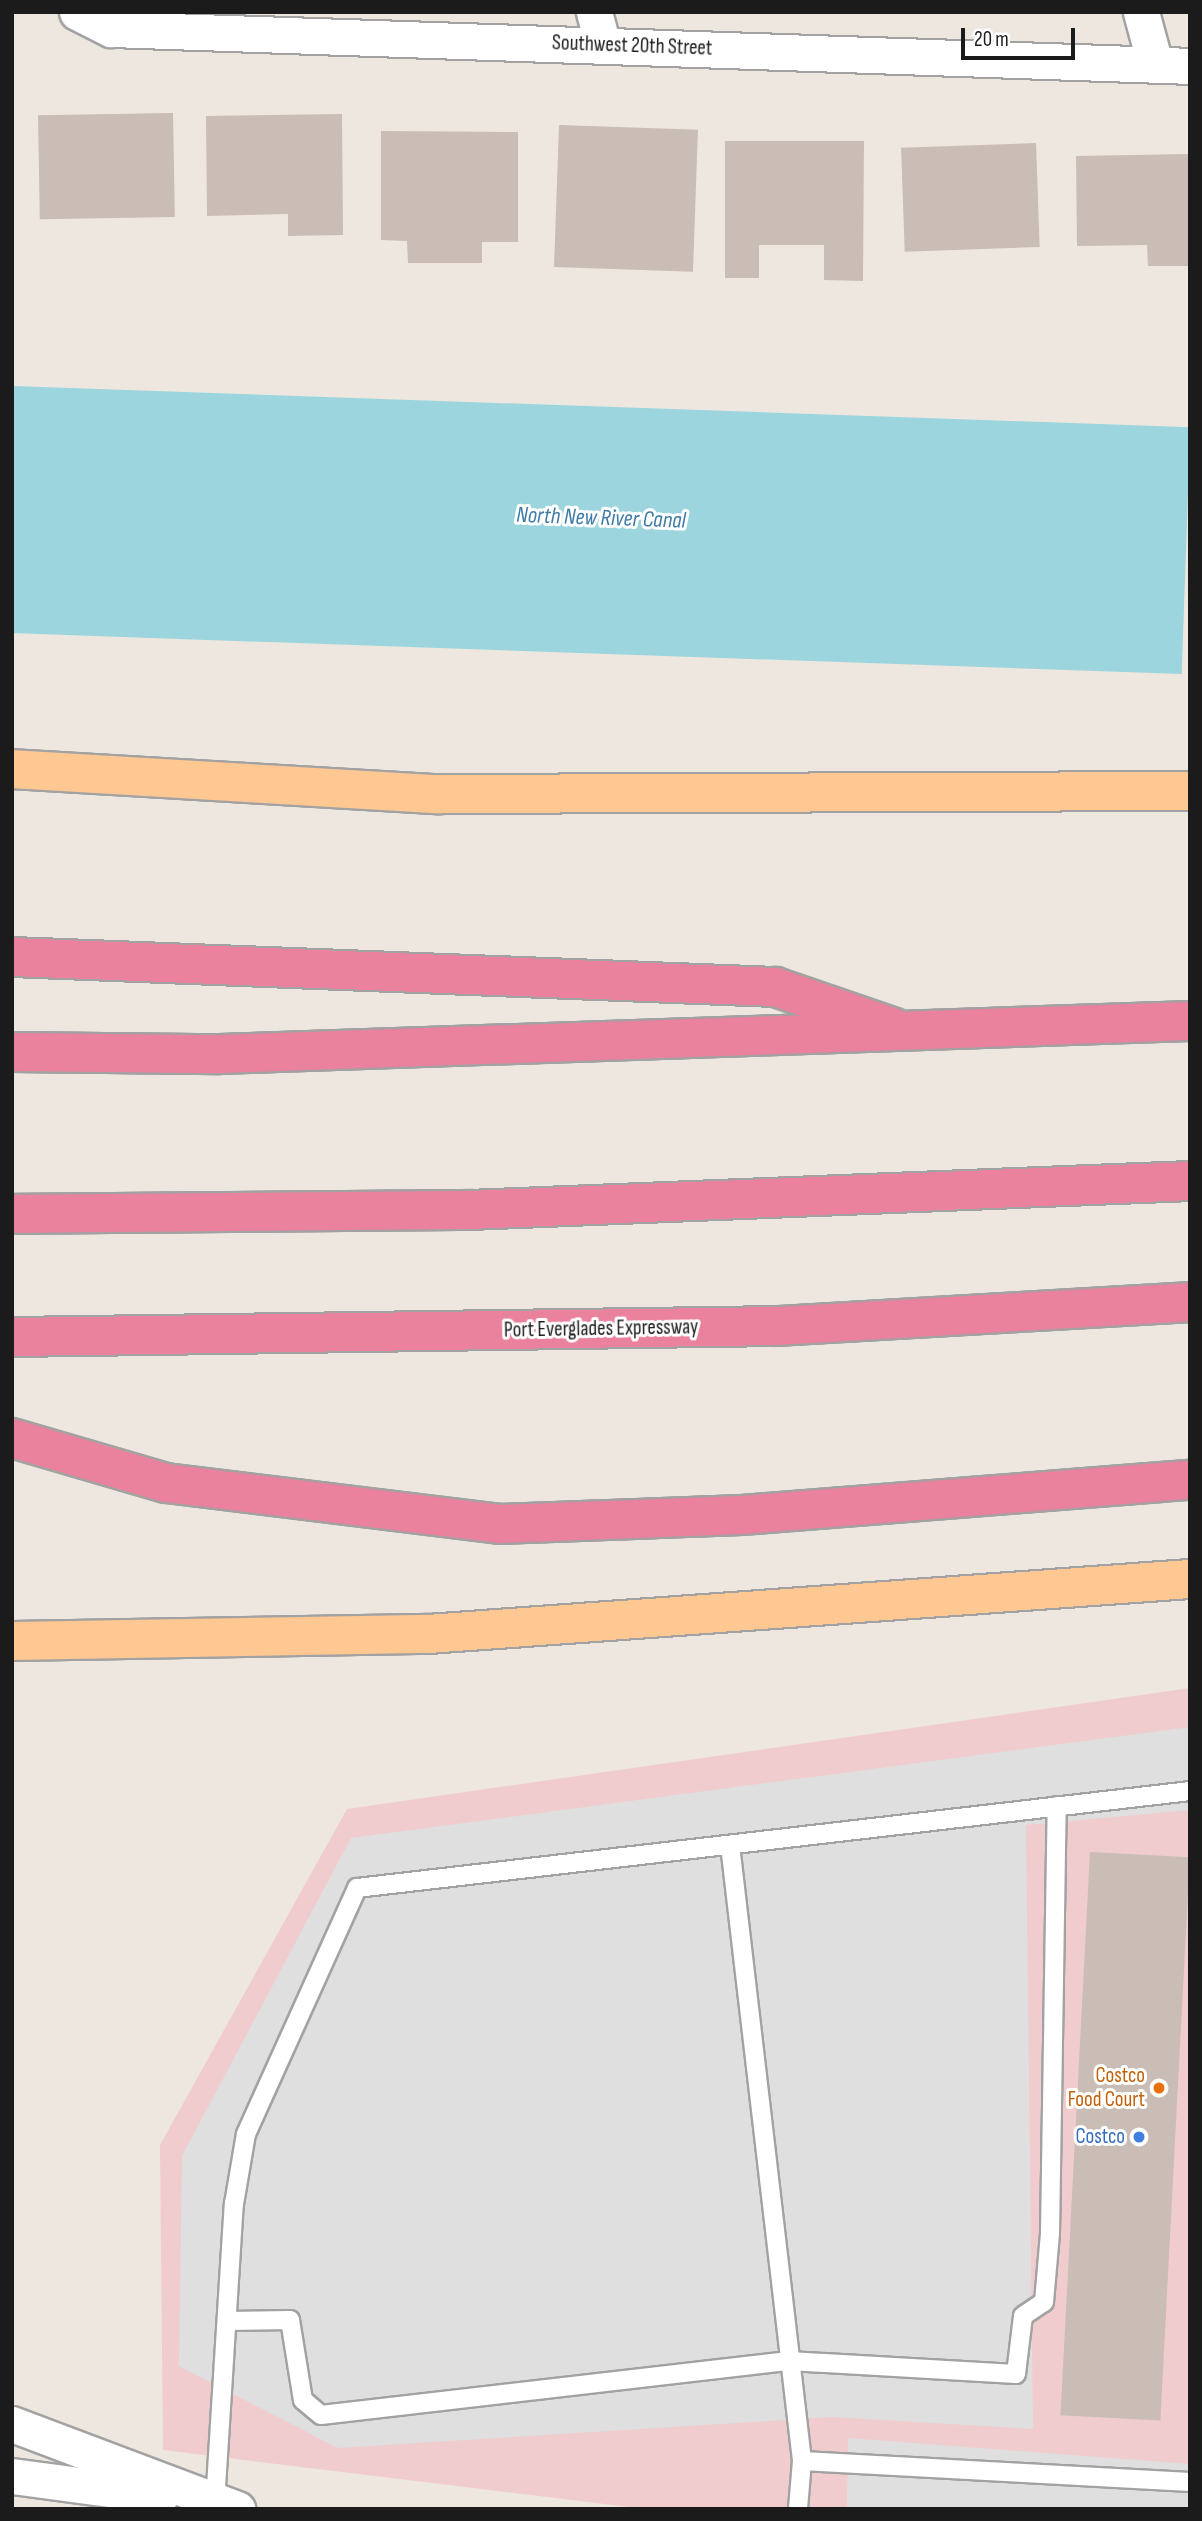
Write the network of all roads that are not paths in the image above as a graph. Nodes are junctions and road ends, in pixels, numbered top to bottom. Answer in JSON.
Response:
{"nodes":[{"id":1,"x":77,"y":12,"type":"edge"},
{"id":2,"x":1141,"y":12,"type":"edge"},
{"id":3,"x":598,"y":29,"type":"edge"},
{"id":4,"x":1155,"y":64,"type":"junction"},
{"id":5,"x":1190,"y":66,"type":"edge"},
{"id":6,"x":12,"y":769,"type":"edge"},
{"id":7,"x":1190,"y":792,"type":"edge"},
{"id":8,"x":12,"y":957,"type":"edge"},
{"id":9,"x":1190,"y":1021,"type":"edge"},
{"id":10,"x":914,"y":1034,"type":"junction"},
{"id":11,"x":12,"y":1052,"type":"edge"},
{"id":12,"x":1190,"y":1181,"type":"edge"},
{"id":13,"x":12,"y":1214,"type":"edge"},
{"id":14,"x":1190,"y":1302,"type":"edge"},
{"id":15,"x":12,"y":1337,"type":"edge"},
{"id":16,"x":28,"y":1443,"type":"edge"},
{"id":17,"x":1190,"y":1480,"type":"edge"},
{"id":18,"x":1190,"y":1579,"type":"edge"},
{"id":19,"x":12,"y":1641,"type":"edge"},
{"id":20,"x":1190,"y":1791,"type":"edge"},
{"id":21,"x":1057,"y":1806,"type":"junction"},
{"id":22,"x":730,"y":1845,"type":"junction"},
{"id":23,"x":229,"y":2321,"type":"junction"},
{"id":24,"x":789,"y":2361,"type":"junction"},
{"id":25,"x":12,"y":2424,"type":"edge"},
{"id":26,"x":802,"y":2461,"type":"junction"},
{"id":27,"x":12,"y":2476,"type":"edge"},
{"id":28,"x":1190,"y":2483,"type":"edge"},
{"id":29,"x":226,"y":2506,"type":"edge"},
{"id":30,"x":798,"y":2509,"type":"edge"}],
"edges":[{"from":1,"to":3,"type":"street","name":"Southwest 20th Street"},
{"from":2,"to":4,"type":"street"},
{"from":3,"to":4,"type":"street","name":"Southwest 20th Street"},
{"from":4,"to":5,"type":"street","name":"Southwest 20th Street"},
{"from":6,"to":7,"type":"main road"},
{"from":8,"to":10,"type":"highway"},
{"from":9,"to":10,"type":"highway"},
{"from":10,"to":11,"type":"highway"},
{"from":12,"to":13,"type":"highway"},
{"from":14,"to":15,"type":"highway","name":"Port Everglades Expressway"},
{"from":16,"to":17,"type":"highway"},
{"from":18,"to":19,"type":"main road"},
{"from":20,"to":21,"type":"lane"},
{"from":21,"to":22,"type":"lane"},
{"from":21,"to":24,"type":"lane"},
{"from":22,"to":23,"type":"lane"},
{"from":22,"to":24,"type":"lane"},
{"from":23,"to":24,"type":"lane"},
{"from":23,"to":29,"type":"lane"},
{"from":24,"to":26,"type":"lane"},
{"from":25,"to":29,"type":"street"},
{"from":26,"to":28,"type":"lane"},
{"from":26,"to":30,"type":"lane"},
{"from":27,"to":29,"type":"street"}]}
